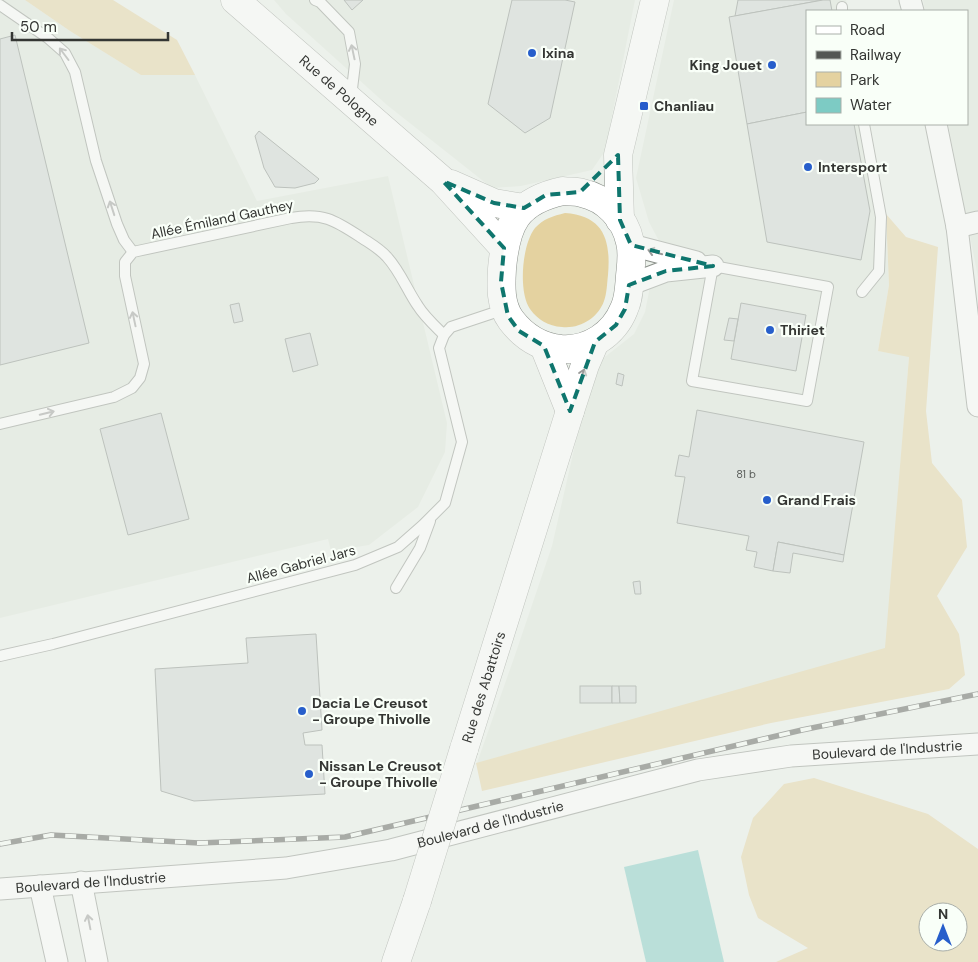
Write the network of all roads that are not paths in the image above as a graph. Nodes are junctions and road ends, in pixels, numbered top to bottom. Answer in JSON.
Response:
{"nodes":[{"id":1,"x":235,"y":0,"type":"edge"},
{"id":2,"x":315,"y":0,"type":"edge"},
{"id":3,"x":655,"y":0,"type":"edge"},
{"id":4,"x":0,"y":5,"type":"edge"},
{"id":5,"x":351,"y":100,"type":"junction"},
{"id":6,"x":864,"y":125,"type":"edge"},
{"id":7,"x":936,"y":125,"type":"edge"},
{"id":8,"x":618,"y":154,"type":"junction"},
{"id":9,"x":443,"y":181,"type":"junction"},
{"id":10,"x":580,"y":192,"type":"junction"},
{"id":11,"x":524,"y":208,"type":"junction"},
{"id":12,"x":620,"y":220,"type":"junction"},
{"id":13,"x":978,"y":222,"type":"edge"},
{"id":14,"x":957,"y":226,"type":"junction"},
{"id":15,"x":631,"y":245,"type":"junction"},
{"id":16,"x":504,"y":248,"type":"junction"},
{"id":17,"x":133,"y":252,"type":"junction"},
{"id":18,"x":713,"y":266,"type":"junction"},
{"id":19,"x":629,"y":285,"type":"junction"},
{"id":20,"x":862,"y":292,"type":"dead end"},
{"id":21,"x":506,"y":309,"type":"junction"},
{"id":22,"x":444,"y":335,"type":"junction"},
{"id":23,"x":596,"y":342,"type":"junction"},
{"id":24,"x":544,"y":346,"type":"junction"},
{"id":25,"x":978,"y":406,"type":"edge"},
{"id":26,"x":570,"y":411,"type":"junction"},
{"id":27,"x":0,"y":424,"type":"edge"},
{"id":28,"x":431,"y":517,"type":"junction"},
{"id":29,"x":396,"y":588,"type":"dead end"},
{"id":30,"x":0,"y":656,"type":"edge"},
{"id":31,"x":978,"y":744,"type":"edge"},
{"id":32,"x":81,"y":882,"type":"junction"},
{"id":33,"x":40,"y":886,"type":"junction"},
{"id":34,"x":0,"y":889,"type":"edge"},
{"id":35,"x":57,"y":962,"type":"edge"},
{"id":36,"x":97,"y":962,"type":"edge"},
{"id":37,"x":396,"y":962,"type":"edge"}],
"edges":[{"from":1,"to":5,"type":"street","name":"Rue de Pologne"},
{"from":5,"to":2,"type":"lane","one_way":true},
{"from":3,"to":8,"type":"street"},
{"from":17,"to":4,"type":"lane","one_way":true},
{"from":5,"to":9,"type":"street","name":"Rue de Pologne"},
{"from":6,"to":20,"type":"lane"},
{"from":7,"to":14,"type":"street"},
{"from":8,"to":10,"type":"street"},
{"from":8,"to":12,"type":"street"},
{"from":9,"to":11,"type":"street","name":"Rue de Pologne"},
{"from":9,"to":16,"type":"street","name":"Rue de Pologne"},
{"from":10,"to":11,"type":"street"},
{"from":10,"to":12,"type":"street"},
{"from":11,"to":16,"type":"street"},
{"from":12,"to":15,"type":"street"},
{"from":13,"to":14,"type":"street"},
{"from":14,"to":25,"type":"street"},
{"from":18,"to":15,"type":"street","one_way":true},
{"from":15,"to":19,"type":"street"},
{"from":16,"to":21,"type":"street"},
{"from":17,"to":22,"type":"lane","name":"Allée Émiland Gauthey"},
{"from":27,"to":17,"type":"lane","one_way":true},
{"from":18,"to":18,"type":"lane"},
{"from":18,"to":19,"type":"street"},
{"from":19,"to":23,"type":"street"},
{"from":21,"to":22,"type":"lane"},
{"from":21,"to":24,"type":"street"},
{"from":22,"to":28,"type":"lane","name":"Allée Gabriel Jars"},
{"from":23,"to":24,"type":"street"},
{"from":26,"to":23,"type":"street","name":"Rue des Abattoirs","one_way":true},
{"from":24,"to":26,"type":"street"},
{"from":26,"to":37,"type":"street","name":"Rue des Abattoirs","bridge":true},
{"from":28,"to":29,"type":"lane"},
{"from":28,"to":30,"type":"lane","name":"Allée Gabriel Jars"},
{"from":31,"to":32,"type":"street","name":"Boulevard de l'Industrie"},
{"from":32,"to":33,"type":"street","name":"Boulevard de l'Industrie"},
{"from":36,"to":32,"type":"street","one_way":true},
{"from":33,"to":34,"type":"street","name":"Boulevard de l'Industrie"},
{"from":33,"to":35,"type":"street"}]}
